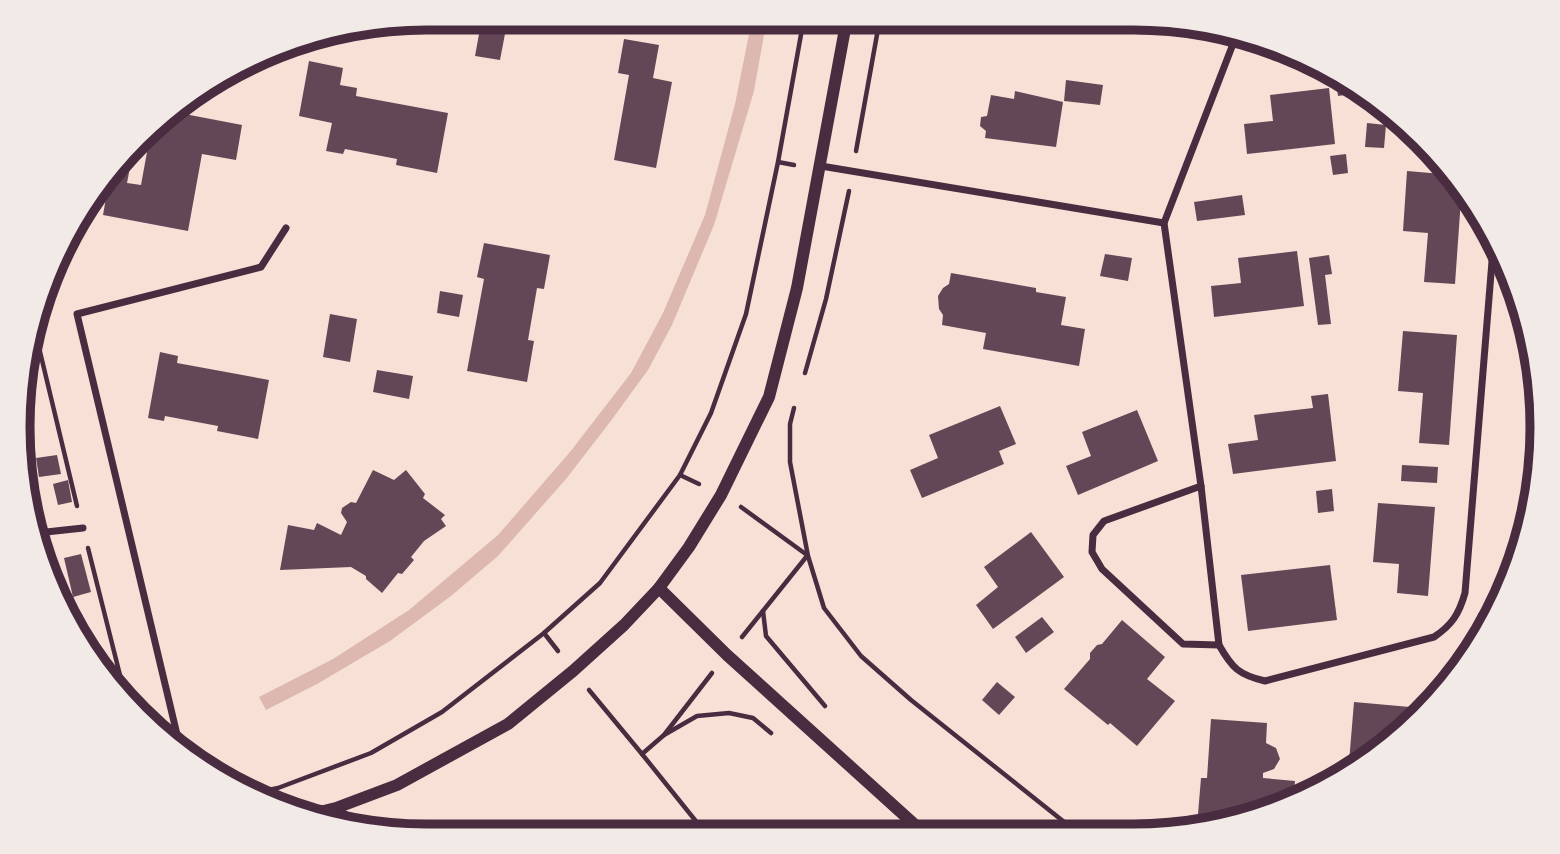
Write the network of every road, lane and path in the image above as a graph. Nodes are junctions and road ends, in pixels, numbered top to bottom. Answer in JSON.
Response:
{"nodes":[{"id":1,"x":802,"y":30,"type":"edge"},
{"id":2,"x":845,"y":30,"type":"edge"},
{"id":3,"x":878,"y":30,"type":"edge"},
{"id":4,"x":1234,"y":42,"type":"edge"},
{"id":5,"x":821,"y":166,"type":"junction"},
{"id":6,"x":852,"y":172,"type":"junction"},
{"id":7,"x":1164,"y":223,"type":"junction"},
{"id":8,"x":286,"y":228,"type":"dead end"},
{"id":9,"x":1492,"y":258,"type":"edge"},
{"id":10,"x":804,"y":374,"type":"dead end"},
{"id":11,"x":797,"y":399,"type":"dead end"},
{"id":12,"x":680,"y":475,"type":"junction"},
{"id":13,"x":1200,"y":486,"type":"junction"},
{"id":14,"x":721,"y":495,"type":"junction"},
{"id":15,"x":83,"y":528,"type":"dead end"},
{"id":16,"x":44,"y":532,"type":"edge"},
{"id":17,"x":808,"y":556,"type":"junction"},
{"id":18,"x":659,"y":588,"type":"junction"},
{"id":19,"x":544,"y":634,"type":"junction"},
{"id":20,"x":1219,"y":645,"type":"junction"},
{"id":21,"x":573,"y":671,"type":"junction"},
{"id":22,"x":828,"y":710,"type":"dead end"},
{"id":23,"x":772,"y":734,"type":"dead end"},
{"id":24,"x":177,"y":736,"type":"edge"},
{"id":25,"x":642,"y":754,"type":"junction"},
{"id":26,"x":267,"y":790,"type":"edge"},
{"id":27,"x":336,"y":808,"type":"junction"},
{"id":28,"x":324,"y":811,"type":"edge"},
{"id":29,"x":350,"y":817,"type":"edge"},
{"id":30,"x":941,"y":818,"type":"dead end"},
{"id":31,"x":698,"y":824,"type":"edge"},
{"id":32,"x":914,"y":824,"type":"edge"},
{"id":33,"x":948,"y":824,"type":"edge"},
{"id":34,"x":1066,"y":824,"type":"edge"}],
"edges":[{"from":1,"to":12,"type":"path"},
{"from":2,"to":5,"type":"street"},
{"from":3,"to":6,"type":"path"},
{"from":4,"to":7,"type":"street"},
{"from":5,"to":6,"type":"street"},
{"from":5,"to":14,"type":"street"},
{"from":6,"to":7,"type":"street"},
{"from":6,"to":10,"type":"path"},
{"from":7,"to":13,"type":"street"},
{"from":8,"to":24,"type":"street"},
{"from":9,"to":20,"type":"street"},
{"from":11,"to":17,"type":"path"},
{"from":12,"to":14,"type":"path"},
{"from":12,"to":19,"type":"path"},
{"from":13,"to":20,"type":"street"},
{"from":13,"to":20,"type":"street"},
{"from":14,"to":17,"type":"path"},
{"from":14,"to":18,"type":"street"},
{"from":15,"to":16,"type":"street"},
{"from":17,"to":22,"type":"path"},
{"from":17,"to":34,"type":"path"},
{"from":18,"to":21,"type":"street"},
{"from":18,"to":32,"type":"street"},
{"from":19,"to":21,"type":"path"},
{"from":19,"to":26,"type":"path"},
{"from":21,"to":25,"type":"path"},
{"from":21,"to":27,"type":"street"},
{"from":23,"to":25,"type":"path"},
{"from":25,"to":31,"type":"path"},
{"from":27,"to":28,"type":"street"},
{"from":27,"to":29,"type":"street"},
{"from":30,"to":33,"type":"path"}]}
